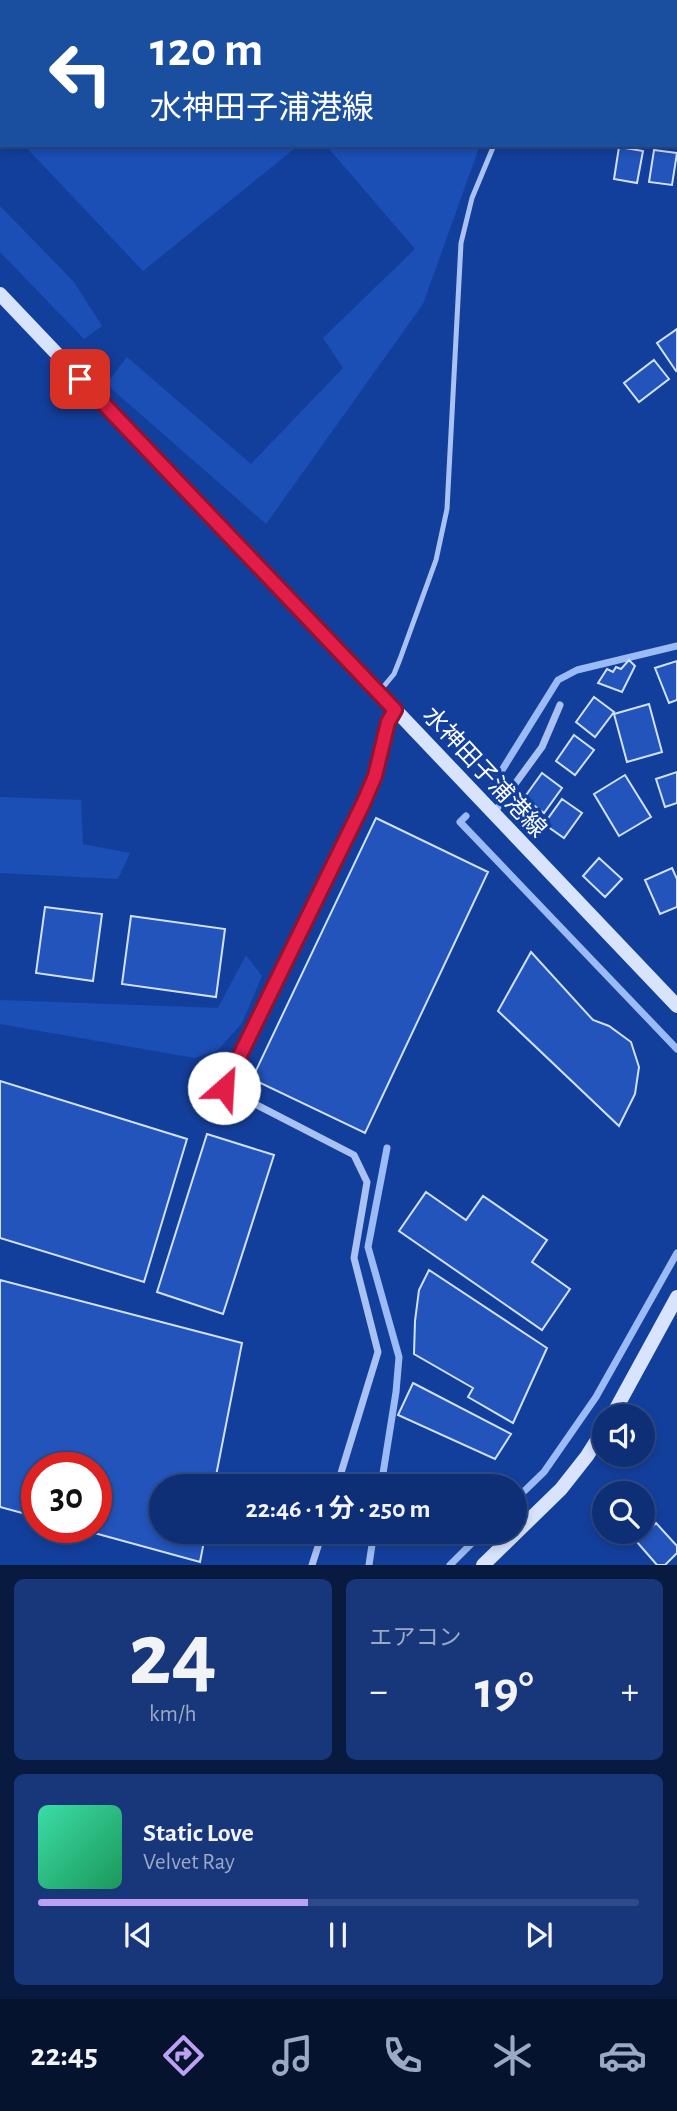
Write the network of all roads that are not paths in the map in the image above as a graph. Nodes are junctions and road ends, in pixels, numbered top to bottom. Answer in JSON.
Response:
{"nodes":[{"id":1,"x":493,"y":147,"type":"edge"},
{"id":2,"x":0,"y":294,"type":"edge"},
{"id":3,"x":379,"y":692,"type":"junction"},
{"id":4,"x":560,"y":705,"type":"dead end"},
{"id":5,"x":395,"y":710,"type":"junction"},
{"id":6,"x":493,"y":814,"type":"junction"},
{"id":7,"x":677,"y":1006,"type":"edge"},
{"id":8,"x":677,"y":1297,"type":"edge"},
{"id":9,"x":619,"y":1404,"type":"edge"},
{"id":10,"x":592,"y":1448,"type":"edge"},
{"id":11,"x":341,"y":1474,"type":"edge"},
{"id":12,"x":319,"y":1544,"type":"edge"},
{"id":13,"x":312,"y":1565,"type":"edge"},
{"id":14,"x":483,"y":1565,"type":"edge"}],
"edges":[{"from":1,"to":3,"type":"lane"},
{"from":2,"to":3,"type":"main road","name":"水神田子浦港線"},
{"from":3,"to":5,"type":"main road","name":"水神田子浦港線"},
{"from":4,"to":6,"type":"street"},
{"from":5,"to":6,"type":"main road","name":"水神田子浦港線"},
{"from":5,"to":11,"type":"street"},
{"from":6,"to":7,"type":"main road","name":"水神田子浦港線"},
{"from":8,"to":9,"type":"main road"},
{"from":10,"to":14,"type":"main road"},
{"from":12,"to":13,"type":"street"}]}
